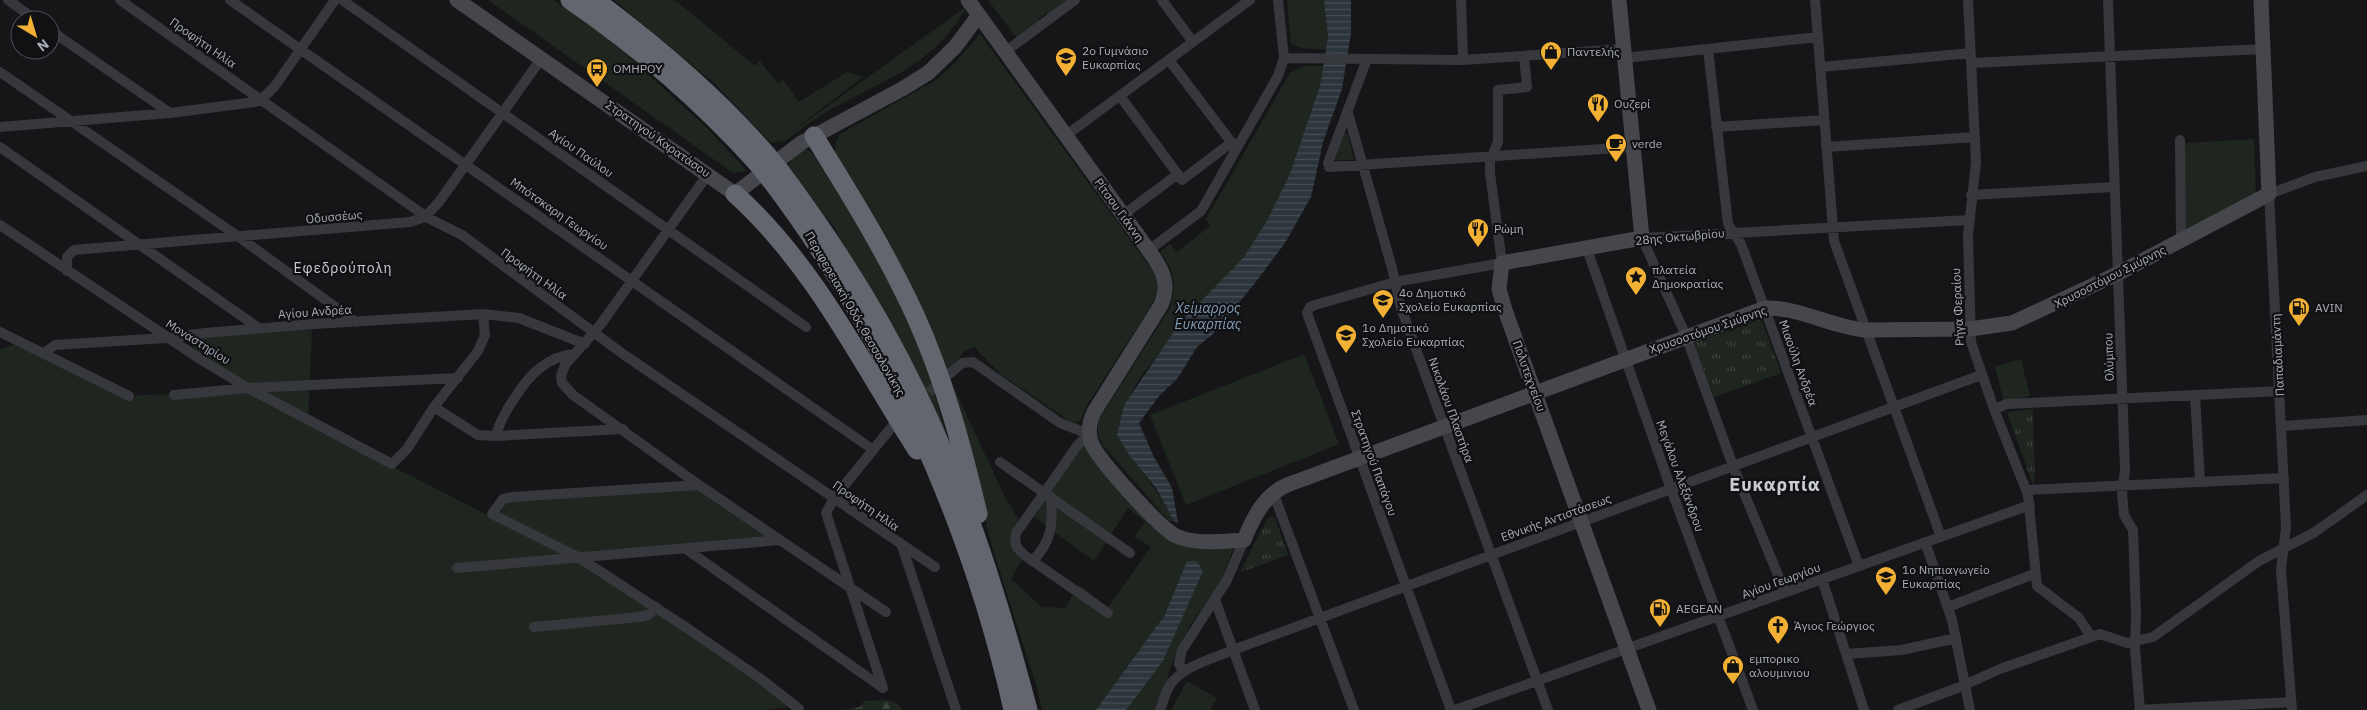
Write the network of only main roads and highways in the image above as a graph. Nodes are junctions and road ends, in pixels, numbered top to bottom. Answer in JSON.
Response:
{"nodes":[{"id":1,"x":562,"y":0,"type":"edge"},
{"id":2,"x":570,"y":0,"type":"edge"},
{"id":3,"x":595,"y":0,"type":"edge"},
{"id":4,"x":594,"y":19,"type":"junction"},
{"id":5,"x":814,"y":136,"type":"road end"},
{"id":6,"x":762,"y":159,"type":"junction"},
{"id":7,"x":775,"y":175,"type":"junction"},
{"id":8,"x":735,"y":194,"type":"road end"},
{"id":9,"x":945,"y":494,"type":"junction"},
{"id":10,"x":1010,"y":646,"type":"junction"},
{"id":11,"x":1013,"y":710,"type":"edge"},
{"id":12,"x":1028,"y":710,"type":"edge"}],
"edges":[{"from":1,"to":4,"type":"highway"},
{"from":2,"to":4,"type":"highway","name":"Περιφερειακή Οδός Θεσσαλονίκης"},
{"from":3,"to":6,"type":"highway","name":"Περιφερειακή Οδός Θεσσαλονίκης"},
{"from":4,"to":6,"type":"highway","name":"Περιφερειακή Οδός Θεσσαλονίκης"},
{"from":5,"to":10,"type":"highway"},
{"from":6,"to":7,"type":"highway","name":"Περιφερειακή Οδός Θεσσαλονίκης","bridge":true},
{"from":7,"to":9,"type":"highway","name":"Περιφερειακή Οδός Θεσσαλονίκης"},
{"from":7,"to":10,"type":"highway","name":"Περιφερειακή Οδός Θεσσαλονίκης"},
{"from":8,"to":9,"type":"highway"},
{"from":9,"to":11,"type":"highway","name":"Περιφερειακή Οδός Θεσσαλονίκης"},
{"from":10,"to":12,"type":"highway","name":"Περιφερειακή Οδός Θεσσαλονίκης"}]}
